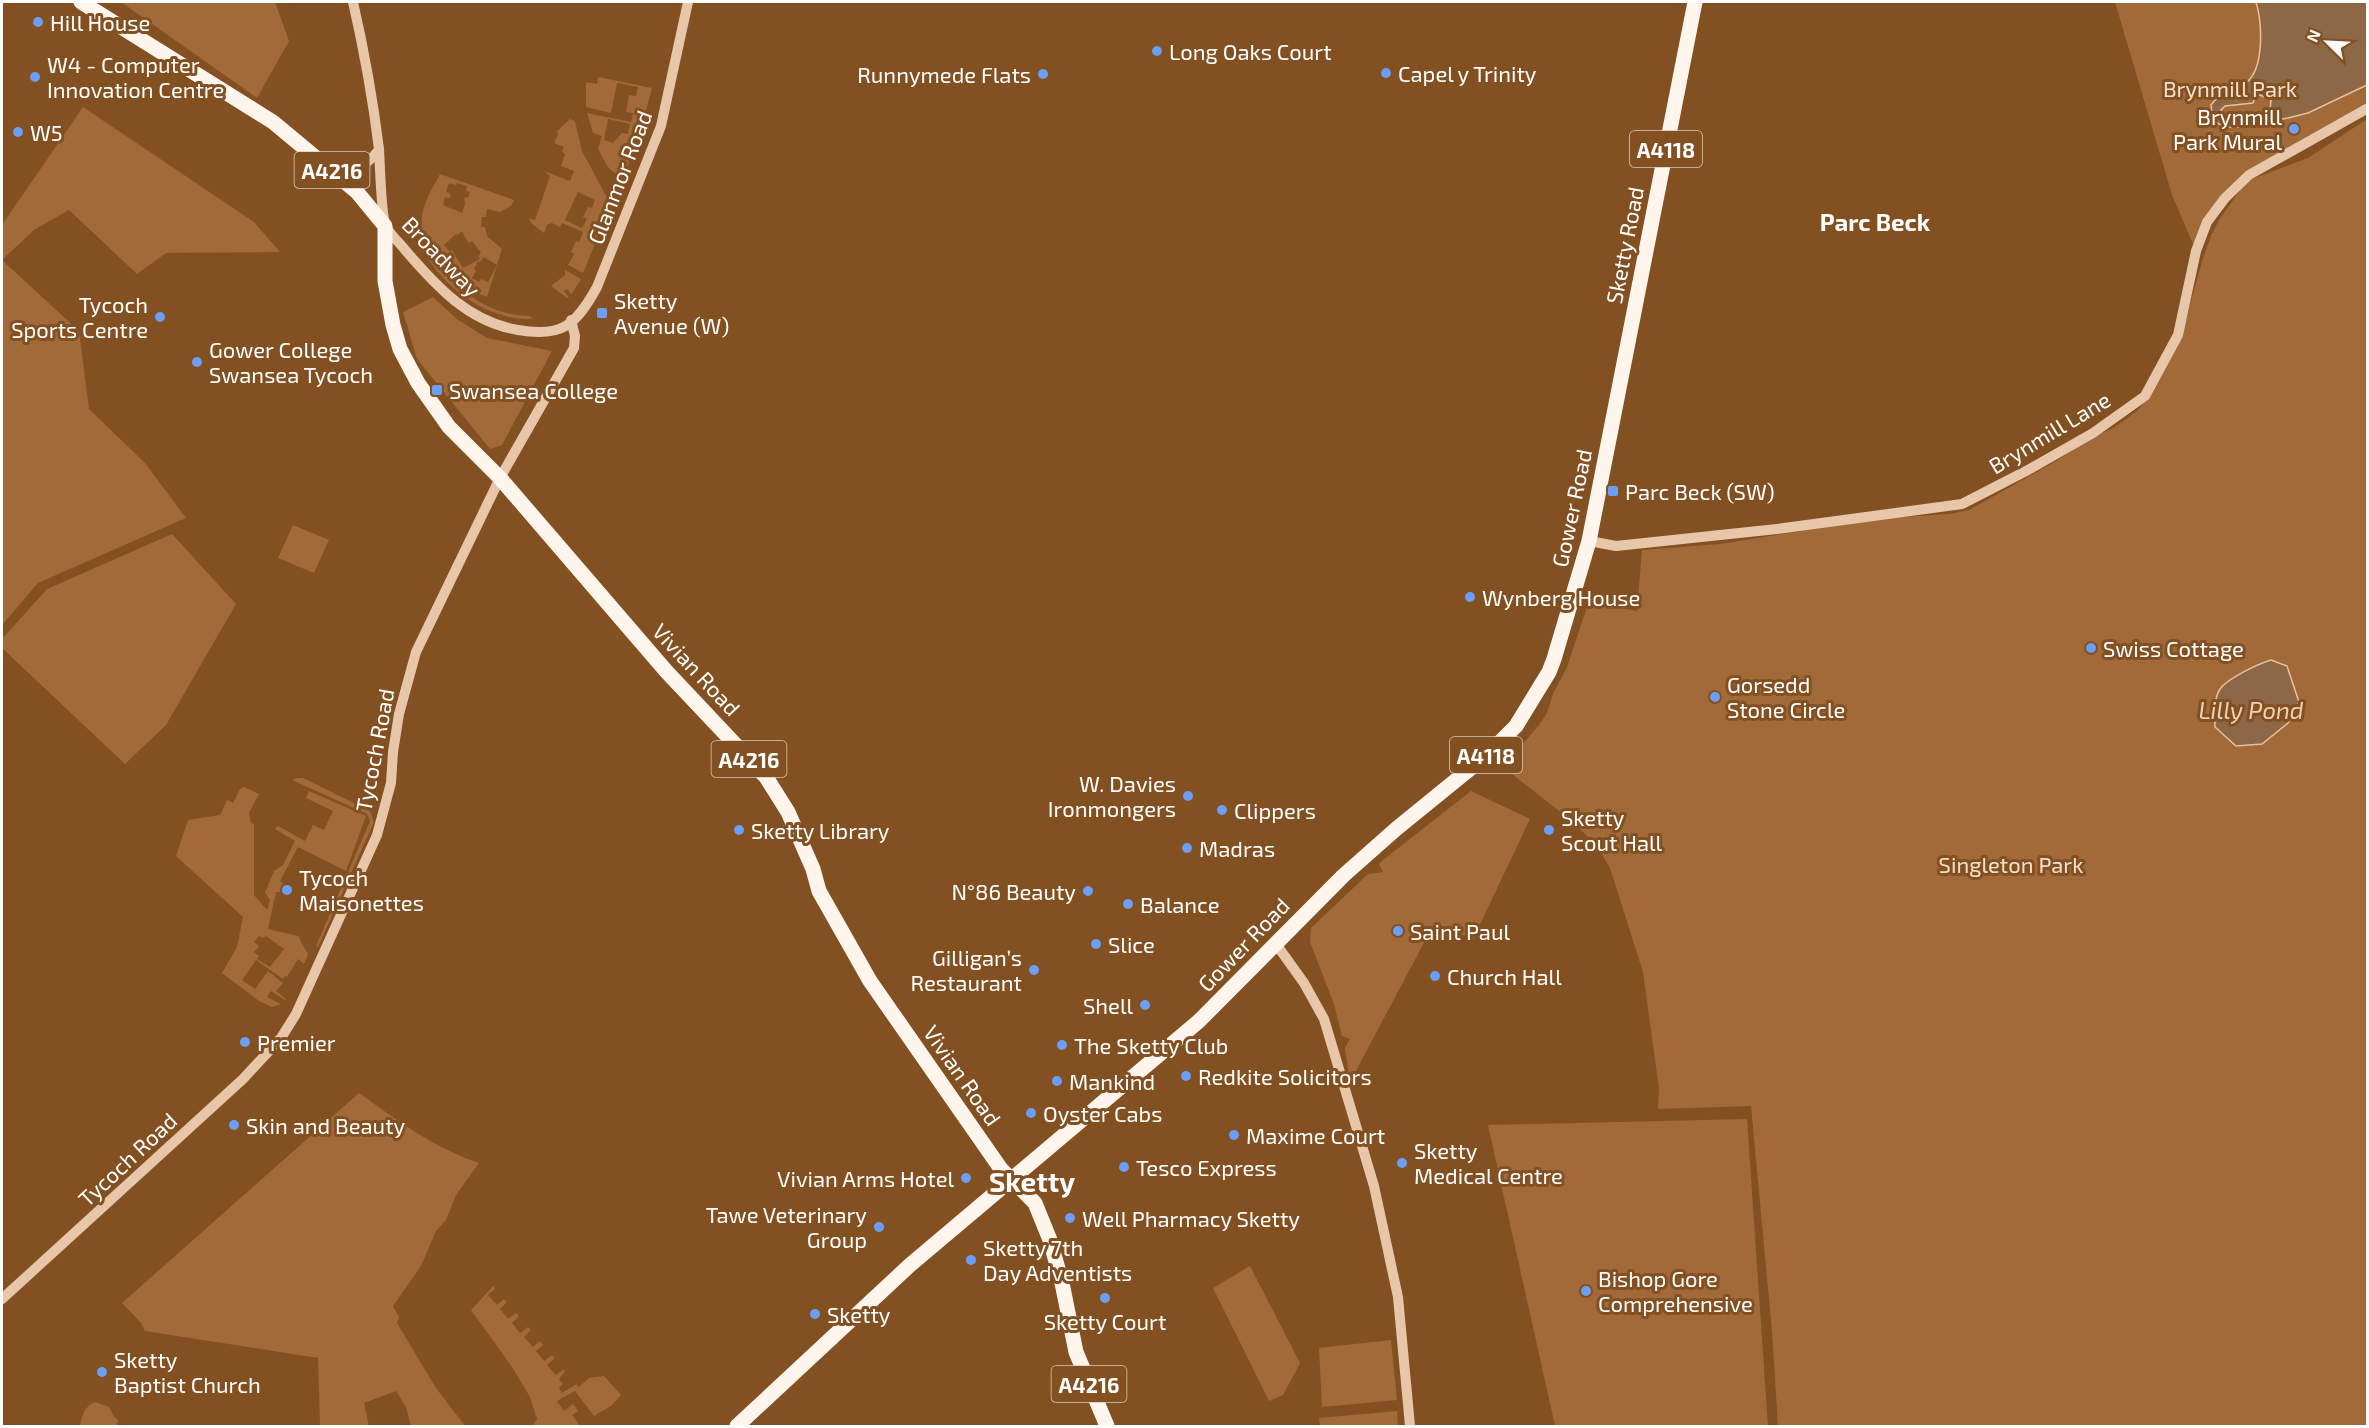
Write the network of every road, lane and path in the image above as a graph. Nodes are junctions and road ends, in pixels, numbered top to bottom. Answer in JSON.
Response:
{"nodes":[{"id":1,"x":81,"y":2,"type":"edge"},
{"id":2,"x":353,"y":2,"type":"edge"},
{"id":3,"x":688,"y":2,"type":"edge"},
{"id":4,"x":1695,"y":2,"type":"edge"},
{"id":5,"x":2367,"y":108,"type":"edge"},
{"id":6,"x":379,"y":150,"type":"junction"},
{"id":7,"x":328,"y":166,"type":"junction"},
{"id":8,"x":366,"y":203,"type":"junction"},
{"id":9,"x":385,"y":226,"type":"junction"},
{"id":10,"x":385,"y":281,"type":"junction"},
{"id":11,"x":572,"y":321,"type":"junction"},
{"id":12,"x":1617,"y":391,"type":"joint"},
{"id":13,"x":500,"y":478,"type":"junction"},
{"id":14,"x":1589,"y":541,"type":"junction"},
{"id":15,"x":1276,"y":944,"type":"junction"},
{"id":16,"x":1012,"y":1179,"type":"junction"},
{"id":17,"x":2,"y":1299,"type":"edge"},
{"id":18,"x":737,"y":1426,"type":"edge"},
{"id":19,"x":1107,"y":1426,"type":"edge"},
{"id":20,"x":1410,"y":1426,"type":"edge"}],
"edges":[{"from":1,"to":7,"type":"main road","number":"A4216"},
{"from":2,"to":6,"type":"street"},
{"from":3,"to":11,"type":"street","name":"Glanmor Road"},
{"from":4,"to":12,"type":"main road","name":"Sketty Road","number":"A4118"},
{"from":5,"to":14,"type":"street","name":"Brynmill Lane"},
{"from":6,"to":7,"type":"street"},
{"from":6,"to":9,"type":"street"},
{"from":7,"to":8,"type":"main road","number":"A4216"},
{"from":8,"to":9,"type":"main road","number":"A4216"},
{"from":8,"to":10,"type":"main road","number":"A4216"},
{"from":9,"to":10,"type":"main road","name":"Vivian Road","number":"A4216"},
{"from":9,"to":11,"type":"street","name":"Broadway"},
{"from":10,"to":13,"type":"main road","name":"Vivian Road","number":"A4216"},
{"from":11,"to":13,"type":"street","name":"Tycoch Road"},
{"from":12,"to":14,"type":"main road","name":"Gower Road","number":"A4118"},
{"from":13,"to":16,"type":"main road","name":"Vivian Road","number":"A4216"},
{"from":13,"to":17,"type":"street","name":"Tycoch Road"},
{"from":14,"to":15,"type":"main road","name":"Gower Road","number":"A4118"},
{"from":15,"to":16,"type":"main road","name":"Gower Road","number":"A4118"},
{"from":15,"to":20,"type":"street"},
{"from":16,"to":18,"type":"main road","name":"Gower Road","number":"A4118"},
{"from":16,"to":19,"type":"main road","number":"A4216"}]}
